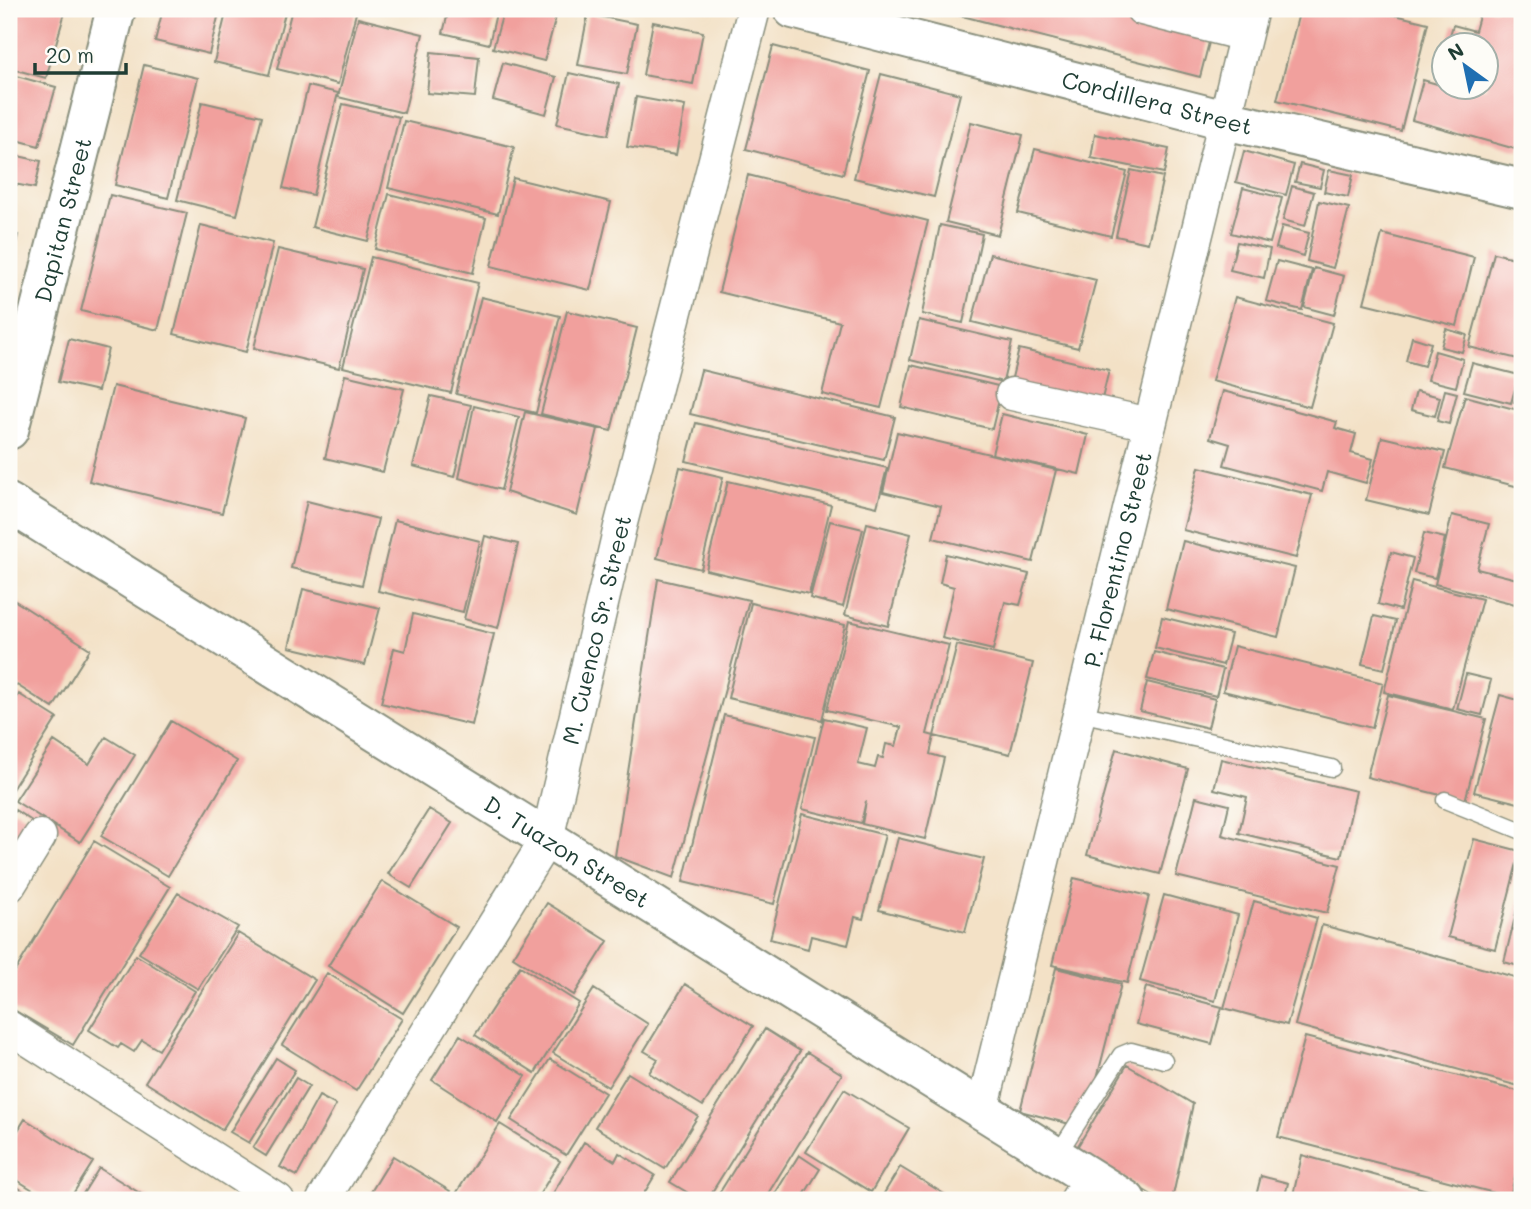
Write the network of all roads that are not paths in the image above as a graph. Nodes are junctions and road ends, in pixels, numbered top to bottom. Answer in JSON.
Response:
{"nodes":[{"id":1,"x":116,"y":9,"type":"edge"},
{"id":2,"x":754,"y":9,"type":"edge"},
{"id":3,"x":793,"y":9,"type":"edge"},
{"id":4,"x":1142,"y":9,"type":"edge"},
{"id":5,"x":1248,"y":22,"type":"edge"},
{"id":6,"x":1225,"y":120,"type":"junction"},
{"id":7,"x":1522,"y":189,"type":"edge"},
{"id":8,"x":1012,"y":394,"type":"dead end"},
{"id":9,"x":1150,"y":424,"type":"junction"},
{"id":10,"x":9,"y":430,"type":"edge"},
{"id":11,"x":9,"y":503,"type":"edge"},
{"id":12,"x":1079,"y":713,"type":"junction"},
{"id":13,"x":1332,"y":768,"type":"dead end"},
{"id":14,"x":1445,"y":800,"type":"dead end"},
{"id":15,"x":1522,"y":831,"type":"edge"},
{"id":16,"x":40,"y":836,"type":"dead end"},
{"id":17,"x":547,"y":839,"type":"junction"},
{"id":18,"x":9,"y":886,"type":"edge"},
{"id":19,"x":9,"y":1027,"type":"edge"},
{"id":20,"x":1164,"y":1060,"type":"dead end"},
{"id":21,"x":982,"y":1110,"type":"junction"},
{"id":22,"x":1069,"y":1177,"type":"edge"},
{"id":23,"x":278,"y":1200,"type":"edge"},
{"id":24,"x":323,"y":1200,"type":"edge"},
{"id":25,"x":1126,"y":1200,"type":"edge"}],
"edges":[{"from":1,"to":10,"type":"street","name":"Dapitan Street"},
{"from":2,"to":17,"type":"street","name":"M. Cuenco Sr. Street"},
{"from":3,"to":6,"type":"street","name":"Cordillera Street"},
{"from":4,"to":5,"type":"street"},
{"from":5,"to":6,"type":"street","name":"P. Florentino Street"},
{"from":6,"to":7,"type":"street","name":"Cordillera Street"},
{"from":6,"to":9,"type":"street","name":"P. Florentino Street"},
{"from":8,"to":9,"type":"street"},
{"from":9,"to":12,"type":"street","name":"P. Florentino Street"},
{"from":11,"to":17,"type":"street","name":"D. Tuazon Street"},
{"from":12,"to":13,"type":"lane"},
{"from":12,"to":21,"type":"street","name":"P. Florentino Street"},
{"from":14,"to":15,"type":"lane"},
{"from":16,"to":18,"type":"street"},
{"from":17,"to":21,"type":"street","name":"D. Tuazon Street"},
{"from":17,"to":24,"type":"street","name":"M. Cuenco Sr. Street"},
{"from":19,"to":23,"type":"street"},
{"from":20,"to":22,"type":"lane"},
{"from":21,"to":22,"type":"street","name":"D. Tuazon Street"},
{"from":22,"to":25,"type":"street","name":"D. Tuazon Street"}]}
